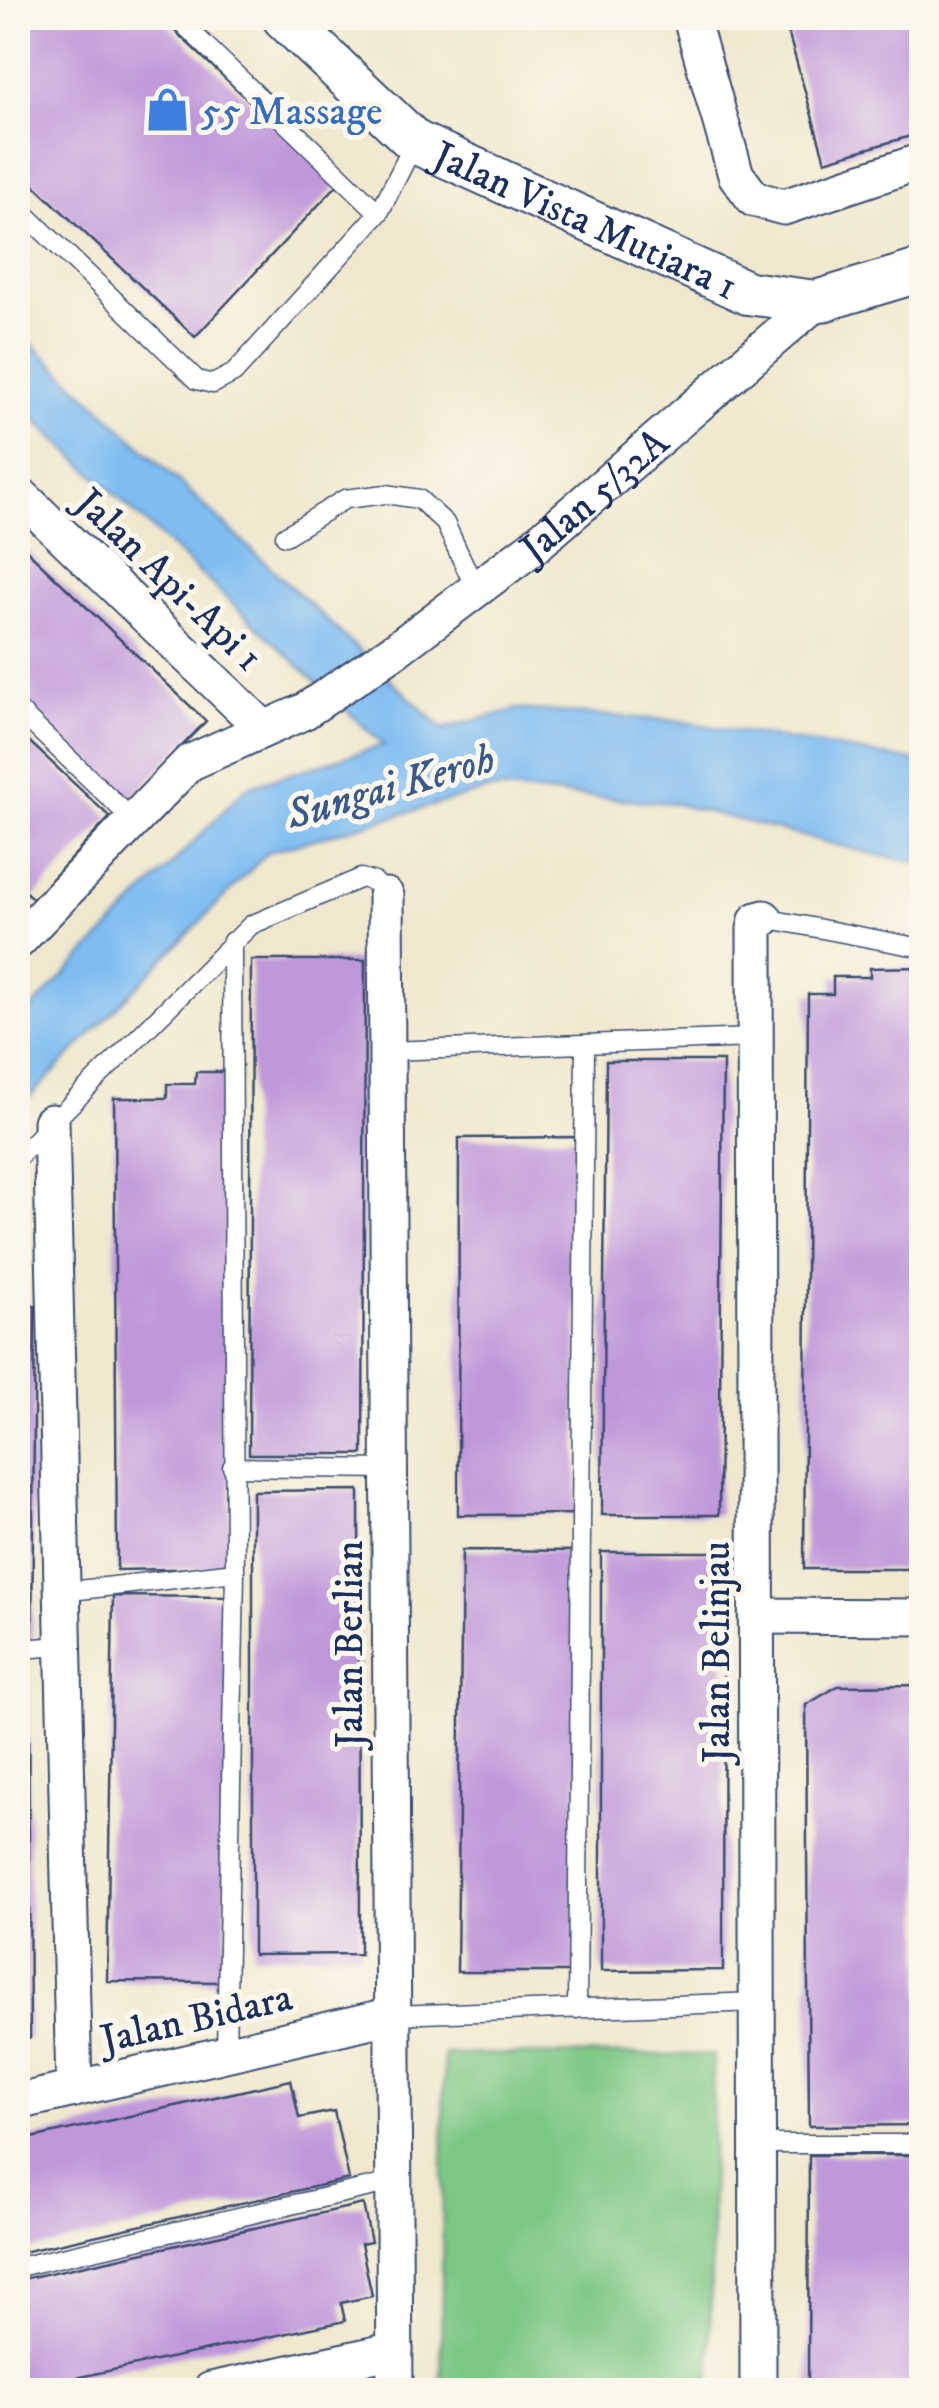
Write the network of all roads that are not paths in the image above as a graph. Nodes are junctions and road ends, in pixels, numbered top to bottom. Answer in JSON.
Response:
{"nodes":[{"id":1,"x":176,"y":18,"type":"edge"},
{"id":2,"x":284,"y":18,"type":"edge"},
{"id":3,"x":691,"y":18,"type":"edge"},
{"id":4,"x":415,"y":142,"type":"junction"},
{"id":5,"x":922,"y":161,"type":"edge"},
{"id":6,"x":18,"y":207,"type":"edge"},
{"id":7,"x":378,"y":212,"type":"junction"},
{"id":8,"x":921,"y":271,"type":"edge"},
{"id":9,"x":816,"y":302,"type":"junction"},
{"id":10,"x":18,"y":493,"type":"edge"},
{"id":11,"x":285,"y":536,"type":"dead end"},
{"id":12,"x":476,"y":590,"type":"junction"},
{"id":13,"x":18,"y":710,"type":"edge"},
{"id":14,"x":263,"y":728,"type":"junction"},
{"id":15,"x":134,"y":820,"type":"junction"},
{"id":16,"x":386,"y":896,"type":"joint"},
{"id":17,"x":764,"y":918,"type":"joint"},
{"id":18,"x":18,"y":939,"type":"edge"},
{"id":19,"x":232,"y":941,"type":"junction"},
{"id":20,"x":922,"y":948,"type":"edge"},
{"id":21,"x":756,"y":1038,"type":"junction"},
{"id":22,"x":585,"y":1044,"type":"junction"},
{"id":23,"x":386,"y":1051,"type":"junction"},
{"id":24,"x":51,"y":1122,"type":"junction"},
{"id":25,"x":18,"y":1157,"type":"edge"},
{"id":26,"x":232,"y":1468,"type":"junction"},
{"id":27,"x":389,"y":1469,"type":"junction"},
{"id":28,"x":235,"y":1572,"type":"junction"},
{"id":29,"x":62,"y":1592,"type":"junction"},
{"id":30,"x":757,"y":1616,"type":"junction"},
{"id":31,"x":922,"y":1617,"type":"edge"},
{"id":32,"x":64,"y":1646,"type":"junction"},
{"id":33,"x":18,"y":1650,"type":"edge"},
{"id":34,"x":759,"y":2002,"type":"junction"},
{"id":35,"x":577,"y":2009,"type":"junction"},
{"id":36,"x":393,"y":2015,"type":"junction"},
{"id":37,"x":226,"y":2054,"type":"junction"},
{"id":38,"x":74,"y":2089,"type":"junction"},
{"id":39,"x":18,"y":2102,"type":"edge"},
{"id":40,"x":758,"y":2144,"type":"junction"},
{"id":41,"x":922,"y":2144,"type":"edge"},
{"id":42,"x":392,"y":2182,"type":"junction"},
{"id":43,"x":18,"y":2266,"type":"edge"},
{"id":44,"x":395,"y":2350,"type":"junction"},
{"id":45,"x":212,"y":2390,"type":"edge"},
{"id":46,"x":395,"y":2390,"type":"edge"},
{"id":47,"x":758,"y":2390,"type":"edge"}],
"edges":[{"from":1,"to":7,"type":"lane"},
{"from":2,"to":4,"type":"street","name":"Jalan Vista Mutiara 1"},
{"from":3,"to":5,"type":"street"},
{"from":4,"to":7,"type":"lane"},
{"from":4,"to":9,"type":"street","name":"Jalan Vista Mutiara 1"},
{"from":6,"to":7,"type":"lane"},
{"from":8,"to":9,"type":"street","name":"Jalan 5/32A"},
{"from":9,"to":12,"type":"street","name":"Jalan 5/32A"},
{"from":10,"to":14,"type":"street","name":"Jalan Api-Api 1"},
{"from":11,"to":12,"type":"lane"},
{"from":12,"to":14,"type":"street","name":"Jalan 5/32A"},
{"from":13,"to":15,"type":"lane"},
{"from":14,"to":15,"type":"street","name":"Jalan 5/32A"},
{"from":15,"to":18,"type":"street","name":"Jalan 5/32A"},
{"from":16,"to":19,"type":"lane"},
{"from":16,"to":23,"type":"street","name":"Jalan Berlian"},
{"from":17,"to":20,"type":"lane"},
{"from":17,"to":21,"type":"street","name":"Jalan Belinjau"},
{"from":19,"to":24,"type":"lane"},
{"from":19,"to":26,"type":"lane"},
{"from":21,"to":22,"type":"lane"},
{"from":21,"to":30,"type":"street","name":"Jalan Belinjau"},
{"from":22,"to":23,"type":"lane"},
{"from":22,"to":35,"type":"lane"},
{"from":23,"to":27,"type":"street","name":"Jalan Berlian"},
{"from":24,"to":25,"type":"lane"},
{"from":24,"to":29,"type":"street"},
{"from":26,"to":27,"type":"lane"},
{"from":26,"to":28,"type":"lane"},
{"from":27,"to":36,"type":"street","name":"Jalan Berlian"},
{"from":28,"to":29,"type":"lane"},
{"from":28,"to":37,"type":"lane"},
{"from":29,"to":32,"type":"street"},
{"from":30,"to":31,"type":"street"},
{"from":30,"to":34,"type":"street","name":"Jalan Belinjau"},
{"from":32,"to":33,"type":"lane"},
{"from":32,"to":38,"type":"street"},
{"from":34,"to":35,"type":"lane"},
{"from":34,"to":40,"type":"street","name":"Jalan Belinjau"},
{"from":35,"to":36,"type":"lane"},
{"from":36,"to":37,"type":"street","name":"Jalan Bidara"},
{"from":36,"to":42,"type":"street","name":"Jalan Berlian"},
{"from":37,"to":38,"type":"street","name":"Jalan Bidara"},
{"from":38,"to":39,"type":"street","name":"Jalan Bidara"},
{"from":40,"to":41,"type":"lane"},
{"from":40,"to":47,"type":"street","name":"Jalan Belinjau"},
{"from":42,"to":43,"type":"lane"},
{"from":42,"to":44,"type":"street","name":"Jalan Berlian"},
{"from":44,"to":45,"type":"street"},
{"from":44,"to":46,"type":"street","name":"Jalan Berlian"}]}
